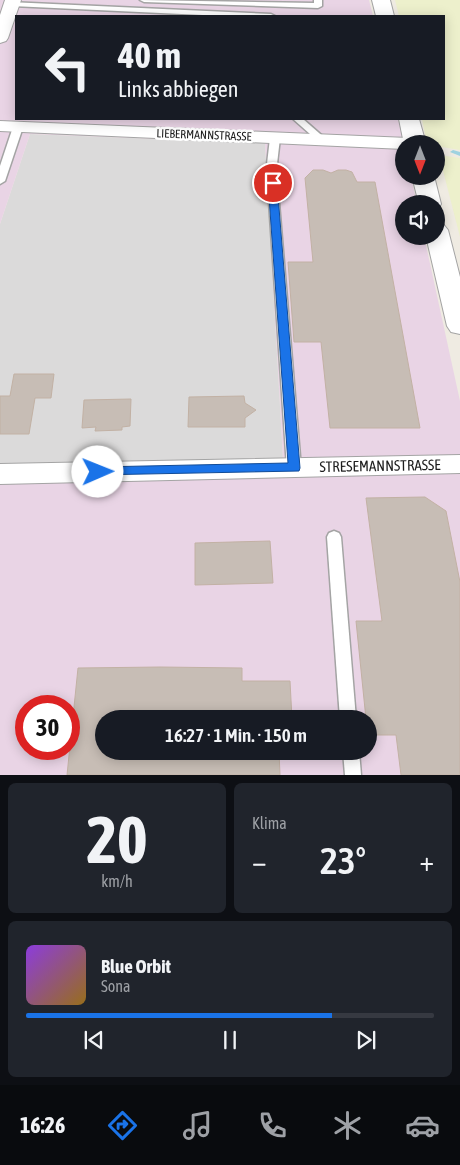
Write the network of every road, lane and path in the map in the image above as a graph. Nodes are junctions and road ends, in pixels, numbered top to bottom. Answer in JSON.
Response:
{"nodes":[{"id":1,"x":144,"y":0,"type":"edge"},
{"id":2,"x":318,"y":0,"type":"edge"},
{"id":3,"x":381,"y":0,"type":"edge"},
{"id":4,"x":8,"y":9,"type":"edge"},
{"id":5,"x":233,"y":15,"type":"edge"},
{"id":6,"x":385,"y":15,"type":"edge"},
{"id":7,"x":0,"y":38,"type":"edge"},
{"id":8,"x":299,"y":120,"type":"edge"},
{"id":9,"x":409,"y":120,"type":"edge"},
{"id":10,"x":9,"y":126,"type":"edge"},
{"id":11,"x":413,"y":135,"type":"edge"},
{"id":12,"x":276,"y":138,"type":"junction"},
{"id":13,"x":322,"y":140,"type":"junction"},
{"id":14,"x":395,"y":143,"type":"edge"},
{"id":15,"x":0,"y":181,"type":"edge"},
{"id":16,"x":440,"y":245,"type":"edge"},
{"id":17,"x":460,"y":326,"type":"edge"},
{"id":18,"x":460,"y":464,"type":"edge"},
{"id":19,"x":294,"y":468,"type":"junction"},
{"id":20,"x":0,"y":474,"type":"edge"},
{"id":21,"x":334,"y":537,"type":"dead end"},
{"id":22,"x":347,"y":710,"type":"edge"},
{"id":23,"x":352,"y":760,"type":"edge"},
{"id":24,"x":353,"y":775,"type":"edge"}],
"edges":[{"from":1,"to":2,"type":"lane"},
{"from":3,"to":6,"type":"street"},
{"from":4,"to":5,"type":"lane"},
{"from":4,"to":7,"type":"street"},
{"from":8,"to":13,"type":"lane"},
{"from":9,"to":11,"type":"street"},
{"from":10,"to":12,"type":"street","name":"LIEBERMANNSTRASSE"},
{"from":10,"to":15,"type":"lane"},
{"from":12,"to":13,"type":"street","name":"LIEBERMANNSTRASSE"},
{"from":12,"to":19,"type":"lane"},
{"from":13,"to":14,"type":"street","name":"LIEBERMANNSTRASSE"},
{"from":16,"to":17,"type":"street"},
{"from":18,"to":19,"type":"street","name":"STRESEMANNSTRASSE"},
{"from":19,"to":20,"type":"street","name":"STRESEMANNSTRASSE"},
{"from":21,"to":22,"type":"lane"},
{"from":23,"to":24,"type":"lane"}]}
